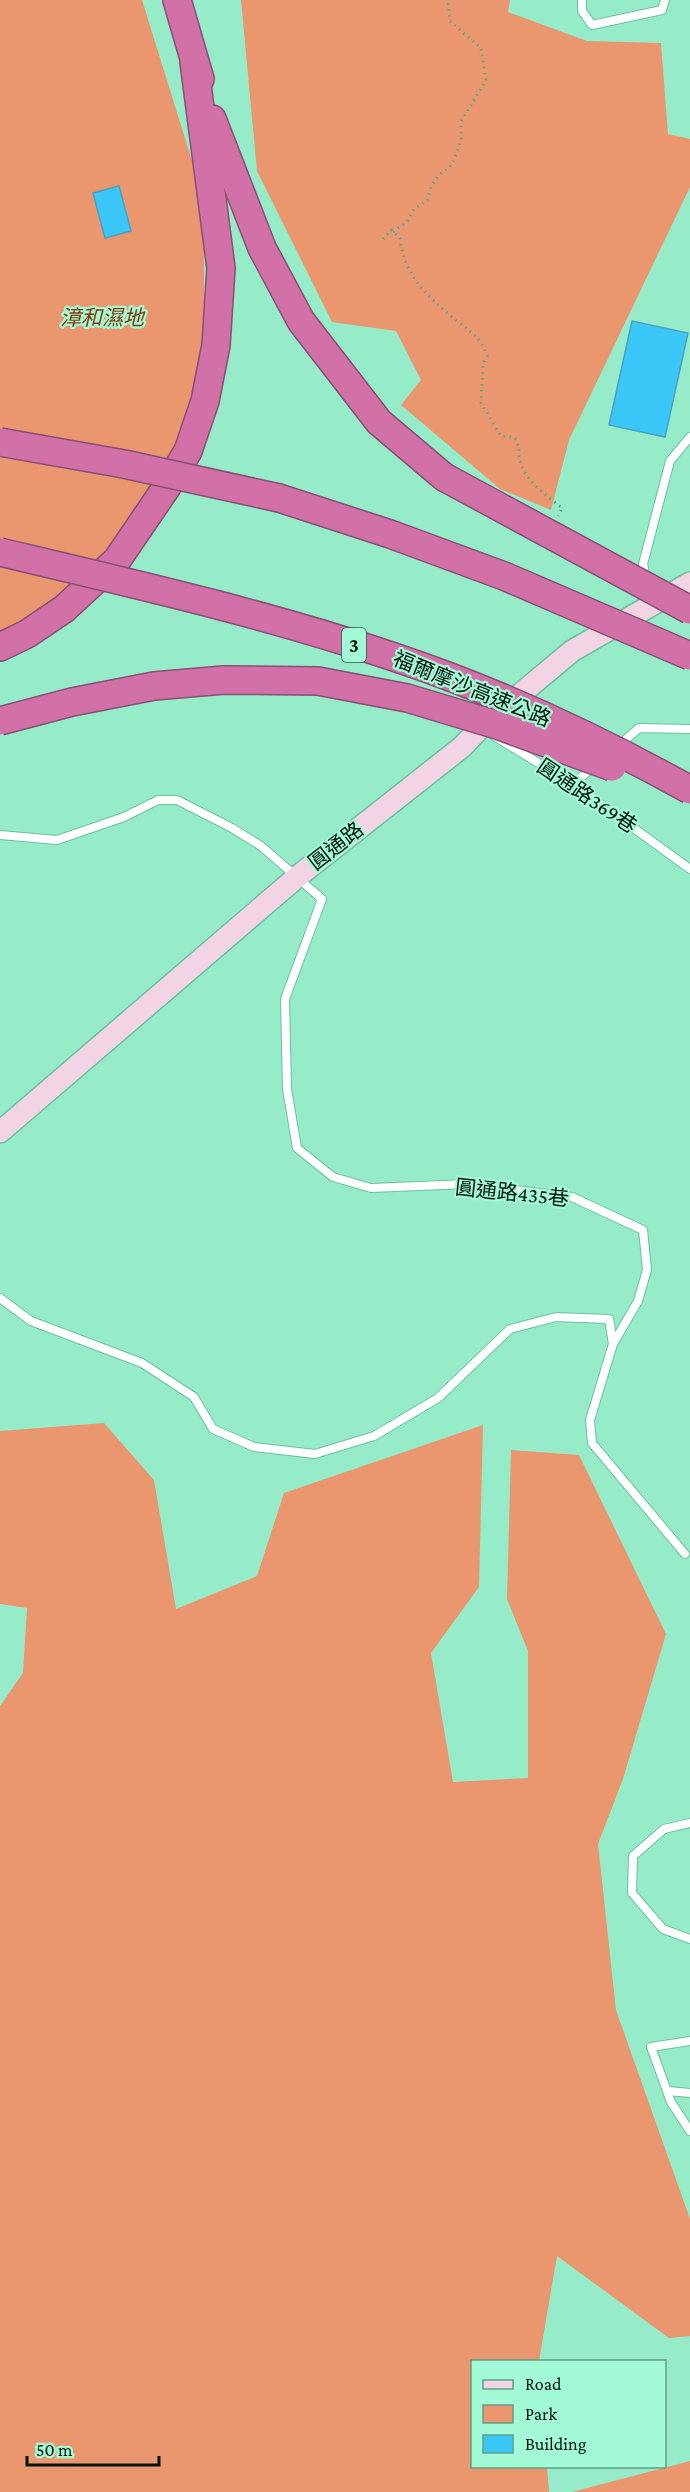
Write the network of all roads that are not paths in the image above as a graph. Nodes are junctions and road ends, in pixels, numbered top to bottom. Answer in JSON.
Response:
{"nodes":[{"id":1,"x":177,"y":0,"type":"edge"},
{"id":2,"x":582,"y":0,"type":"edge"},
{"id":3,"x":665,"y":0,"type":"edge"},
{"id":4,"x":194,"y":62,"type":"junction"},
{"id":5,"x":690,"y":437,"type":"edge"},
{"id":6,"x":0,"y":442,"type":"edge"},
{"id":7,"x":0,"y":552,"type":"edge"},
{"id":8,"x":690,"y":583,"type":"edge"},
{"id":9,"x":652,"y":605,"type":"junction"},
{"id":10,"x":690,"y":610,"type":"edge"},
{"id":11,"x":0,"y":647,"type":"edge"},
{"id":12,"x":690,"y":656,"type":"edge"},
{"id":13,"x":0,"y":721,"type":"edge"},
{"id":14,"x":480,"y":728,"type":"junction"},
{"id":15,"x":690,"y":729,"type":"edge"},
{"id":16,"x":573,"y":784,"type":"junction"},
{"id":17,"x":690,"y":790,"type":"edge"},
{"id":18,"x":690,"y":797,"type":"edge"},
{"id":19,"x":0,"y":835,"type":"edge"},
{"id":20,"x":690,"y":870,"type":"edge"},
{"id":21,"x":297,"y":877,"type":"junction"},
{"id":22,"x":0,"y":1132,"type":"edge"},
{"id":23,"x":0,"y":1298,"type":"edge"},
{"id":24,"x":613,"y":1344,"type":"junction"},
{"id":25,"x":685,"y":1554,"type":"dead end"},
{"id":26,"x":690,"y":1823,"type":"edge"},
{"id":27,"x":690,"y":1939,"type":"edge"},
{"id":28,"x":690,"y":2041,"type":"edge"},
{"id":29,"x":668,"y":2091,"type":"junction"},
{"id":30,"x":690,"y":2093,"type":"edge"},
{"id":31,"x":690,"y":2132,"type":"edge"}],
"edges":[{"from":1,"to":4,"type":"highway"},
{"from":2,"to":3,"type":"lane"},
{"from":4,"to":10,"type":"highway","bridge":true},
{"from":4,"to":11,"type":"highway"},
{"from":5,"to":9,"type":"lane"},
{"from":6,"to":12,"type":"highway","bridge":true},
{"from":7,"to":17,"type":"highway","name":"福爾摩沙高速公路","number":"3","bridge":true},
{"from":8,"to":9,"type":"street","name":"圓通路"},
{"from":9,"to":14,"type":"street","name":"圓通路"},
{"from":13,"to":18,"type":"highway","bridge":true},
{"from":14,"to":16,"type":"lane","name":"圓通路369巷"},
{"from":14,"to":21,"type":"street","name":"圓通路"},
{"from":15,"to":16,"type":"lane"},
{"from":16,"to":20,"type":"lane","name":"圓通路369巷"},
{"from":19,"to":21,"type":"lane"},
{"from":21,"to":22,"type":"street","name":"圓通路"},
{"from":21,"to":24,"type":"lane","name":"圓通路435巷"},
{"from":23,"to":24,"type":"lane"},
{"from":24,"to":25,"type":"lane"},
{"from":26,"to":27,"type":"lane"},
{"from":28,"to":29,"type":"lane"},
{"from":29,"to":30,"type":"lane"},
{"from":29,"to":31,"type":"lane"}]}
